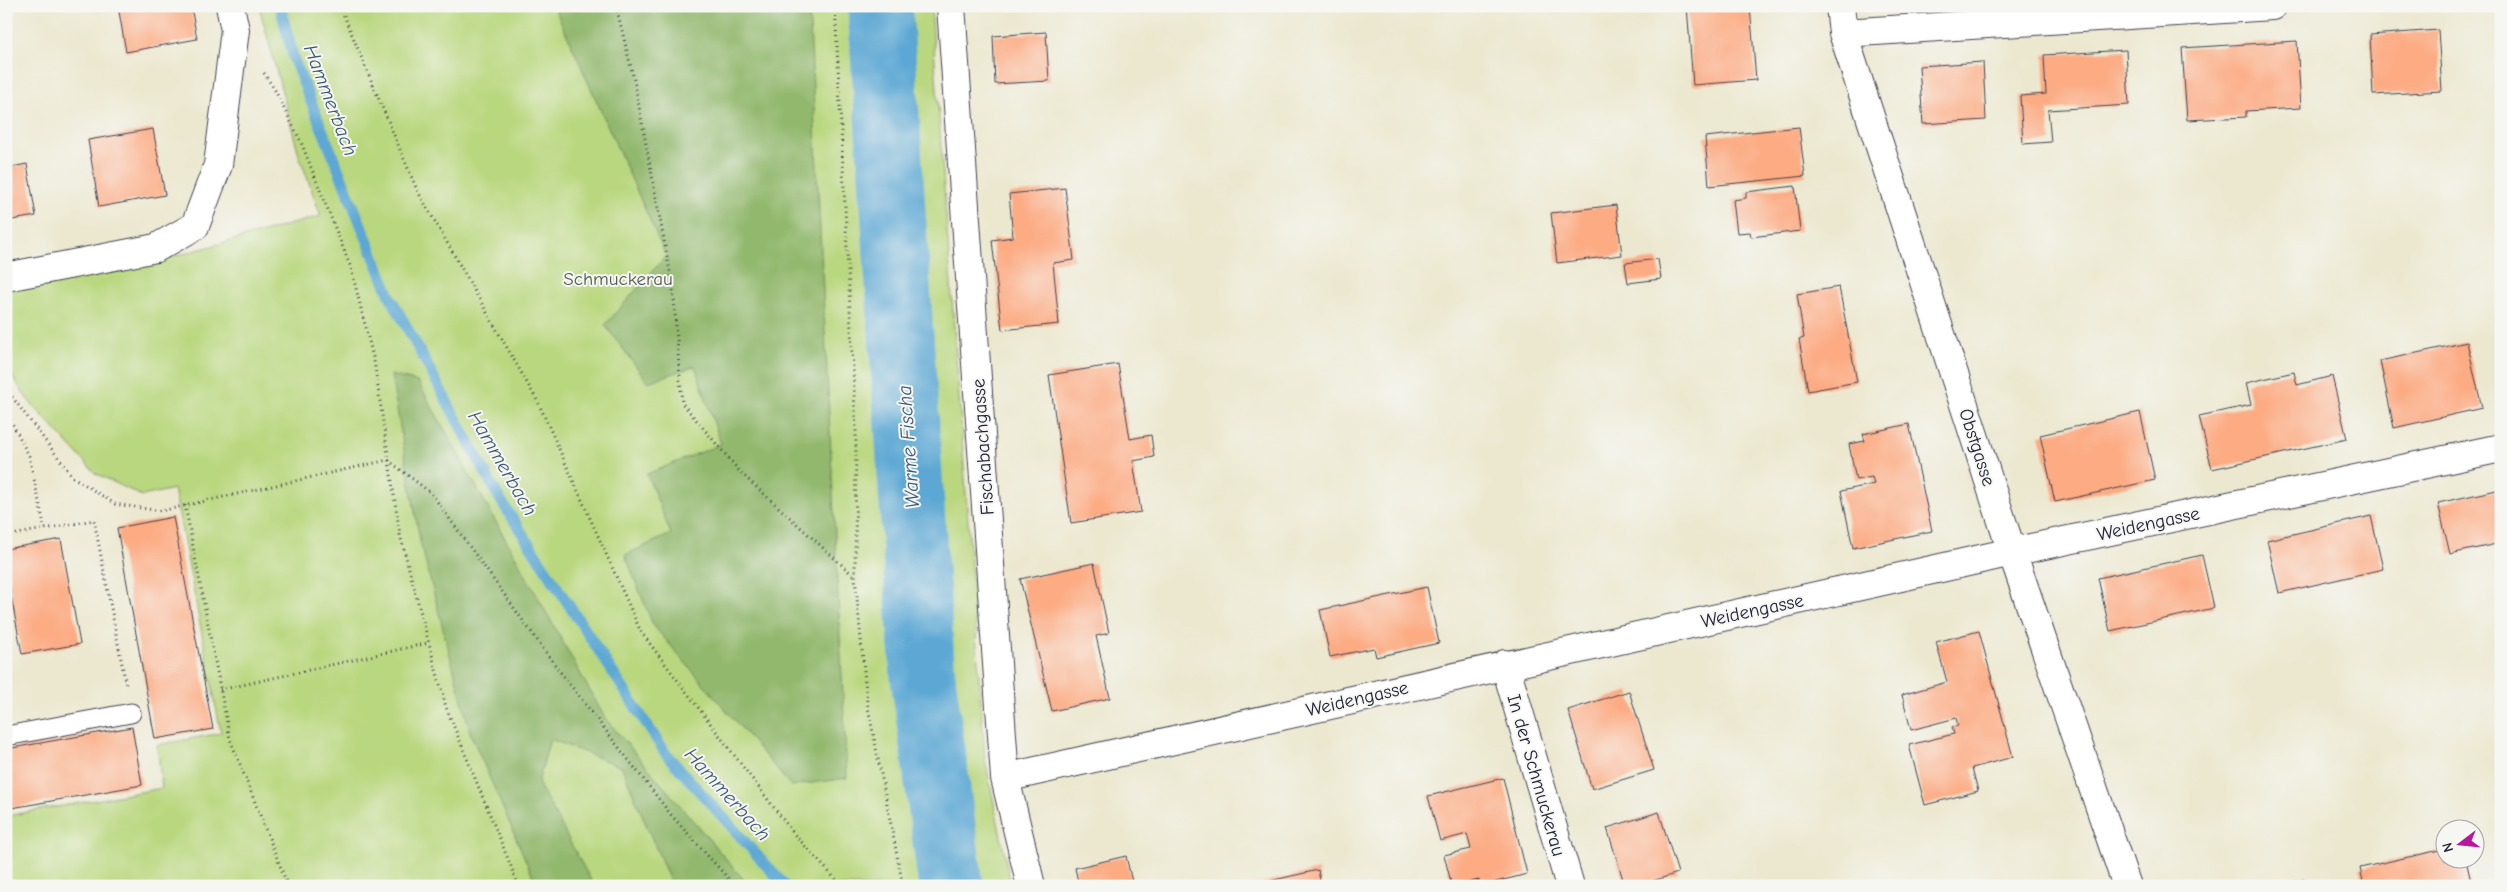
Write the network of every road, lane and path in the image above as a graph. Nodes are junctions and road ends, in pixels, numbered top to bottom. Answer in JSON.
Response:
{"nodes":[{"id":1,"x":340,"y":6,"type":"edge"},
{"id":2,"x":616,"y":6,"type":"edge"},
{"id":3,"x":835,"y":6,"type":"edge"},
{"id":4,"x":951,"y":6,"type":"edge"},
{"id":5,"x":2272,"y":6,"type":"edge"},
{"id":6,"x":232,"y":18,"type":"edge"},
{"id":7,"x":1841,"y":20,"type":"edge"},
{"id":8,"x":6,"y":277,"type":"edge"},
{"id":9,"x":6,"y":389,"type":"edge"},
{"id":10,"x":6,"y":411,"type":"edge"},
{"id":11,"x":2501,"y":448,"type":"edge"},
{"id":12,"x":388,"y":460,"type":"junction"},
{"id":13,"x":185,"y":506,"type":"junction"},
{"id":14,"x":45,"y":529,"type":"junction"},
{"id":15,"x":6,"y":536,"type":"edge"},
{"id":16,"x":2012,"y":552,"type":"junction"},
{"id":17,"x":855,"y":577,"type":"junction"},
{"id":18,"x":428,"y":643,"type":"junction"},
{"id":19,"x":1505,"y":664,"type":"junction"},
{"id":20,"x":220,"y":690,"type":"junction"},
{"id":21,"x":131,"y":713,"type":"joint"},
{"id":22,"x":6,"y":736,"type":"edge"},
{"id":23,"x":1005,"y":778,"type":"junction"},
{"id":24,"x":288,"y":886,"type":"edge"},
{"id":25,"x":519,"y":886,"type":"edge"},
{"id":26,"x":735,"y":886,"type":"edge"},
{"id":27,"x":842,"y":886,"type":"edge"},
{"id":28,"x":903,"y":886,"type":"edge"},
{"id":29,"x":1031,"y":886,"type":"edge"},
{"id":30,"x":1570,"y":886,"type":"edge"},
{"id":31,"x":2127,"y":886,"type":"edge"}],
"edges":[{"from":1,"to":27,"type":"path"},
{"from":2,"to":17,"type":"path"},
{"from":3,"to":17,"type":"path"},
{"from":4,"to":23,"type":"street","name":"Fischabachgasse"},
{"from":5,"to":7,"type":"street"},
{"from":6,"to":8,"type":"street"},
{"from":6,"to":12,"type":"path"},
{"from":7,"to":16,"type":"street","name":"Obstgasse"},
{"from":9,"to":13,"type":"path"},
{"from":10,"to":14,"type":"path"},
{"from":11,"to":16,"type":"street","name":"Weidengasse"},
{"from":12,"to":13,"type":"path"},
{"from":12,"to":18,"type":"path"},
{"from":12,"to":26,"type":"path"},
{"from":13,"to":20,"type":"path"},
{"from":14,"to":15,"type":"path"},
{"from":14,"to":21,"type":"path"},
{"from":16,"to":19,"type":"street","name":"Weidengasse"},
{"from":16,"to":31,"type":"street","name":"Obstgasse"},
{"from":17,"to":28,"type":"path"},
{"from":18,"to":20,"type":"path"},
{"from":18,"to":25,"type":"path"},
{"from":19,"to":23,"type":"street","name":"Weidengasse"},
{"from":19,"to":30,"type":"street","name":"In der Schmuckerau"},
{"from":20,"to":24,"type":"path"},
{"from":21,"to":22,"type":"lane"},
{"from":23,"to":29,"type":"street","name":"Fischabachgasse"}]}
